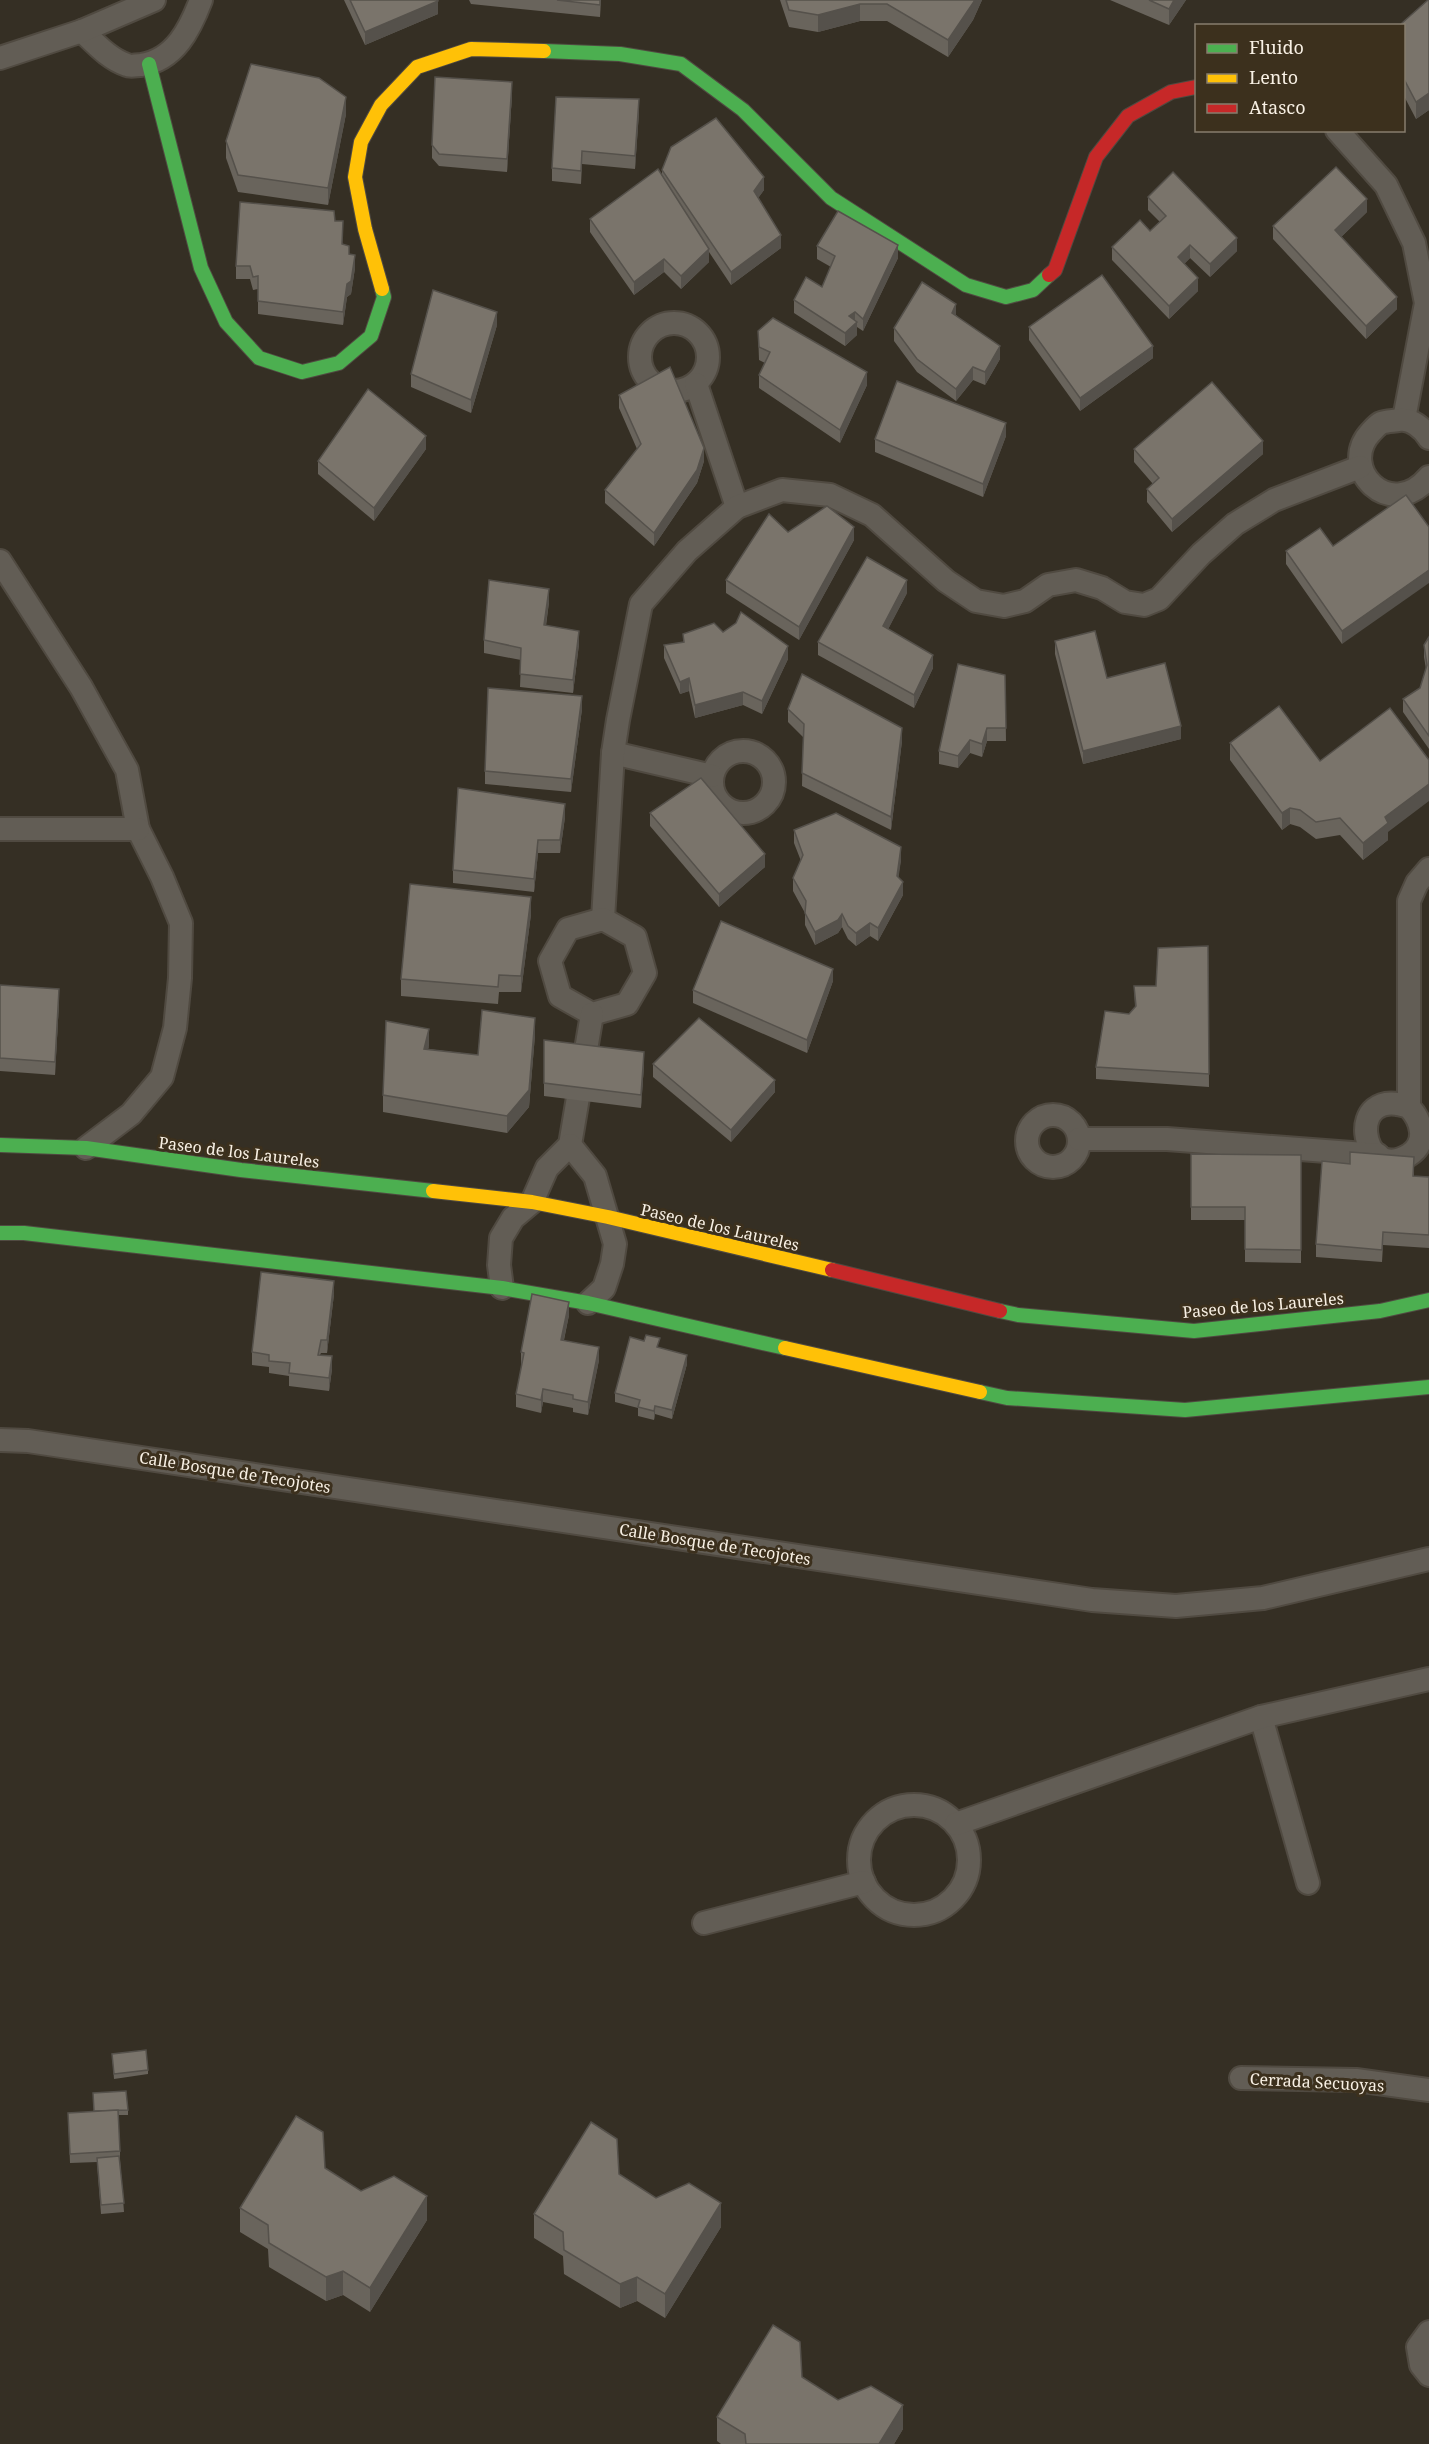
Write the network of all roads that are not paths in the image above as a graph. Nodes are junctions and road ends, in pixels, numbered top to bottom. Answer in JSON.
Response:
{"nodes":[{"id":1,"x":154,"y":0,"type":"edge"},
{"id":2,"x":201,"y":0,"type":"edge"},
{"id":3,"x":82,"y":31,"type":"junction"},
{"id":4,"x":0,"y":58,"type":"edge"},
{"id":5,"x":149,"y":64,"type":"junction"},
{"id":6,"x":1195,"y":87,"type":"edge"},
{"id":7,"x":1339,"y":132,"type":"edge"},
{"id":8,"x":696,"y":384,"type":"dead end"},
{"id":9,"x":1404,"y":419,"type":"junction"},
{"id":10,"x":1429,"y":438,"type":"edge"},
{"id":11,"x":1360,"y":467,"type":"junction"},
{"id":12,"x":1425,"y":490,"type":"edge"},
{"id":13,"x":738,"y":507,"type":"junction"},
{"id":14,"x":0,"y":561,"type":"edge"},
{"id":15,"x":613,"y":753,"type":"junction"},
{"id":16,"x":712,"y":776,"type":"dead end"},
{"id":17,"x":0,"y":829,"type":"edge"},
{"id":18,"x":138,"y":829,"type":"junction"},
{"id":19,"x":1429,"y":869,"type":"edge"},
{"id":20,"x":603,"y":919,"type":"junction"},
{"id":21,"x":592,"y":1014,"type":"junction"},
{"id":22,"x":1409,"y":1107,"type":"junction"},
{"id":23,"x":1079,"y":1139,"type":"dead end"},
{"id":24,"x":0,"y":1145,"type":"edge"},
{"id":25,"x":570,"y":1145,"type":"junction"},
{"id":26,"x":86,"y":1148,"type":"junction"},
{"id":27,"x":1378,"y":1155,"type":"junction"},
{"id":28,"x":532,"y":1202,"type":"junction"},
{"id":29,"x":608,"y":1217,"type":"junction"},
{"id":30,"x":0,"y":1233,"type":"edge"},
{"id":31,"x":502,"y":1288,"type":"junction"},
{"id":32,"x":1429,"y":1300,"type":"edge"},
{"id":33,"x":588,"y":1303,"type":"junction"},
{"id":34,"x":1429,"y":1387,"type":"edge"},
{"id":35,"x":0,"y":1440,"type":"edge"},
{"id":36,"x":1429,"y":1559,"type":"edge"},
{"id":37,"x":1429,"y":1678,"type":"edge"},
{"id":38,"x":1262,"y":1717,"type":"junction"},
{"id":39,"x":956,"y":1824,"type":"junction"},
{"id":40,"x":864,"y":1882,"type":"junction"},
{"id":41,"x":1308,"y":1883,"type":"dead end"},
{"id":42,"x":704,"y":1923,"type":"dead end"},
{"id":43,"x":1241,"y":2078,"type":"dead end"},
{"id":44,"x":1429,"y":2090,"type":"edge"},
{"id":45,"x":1429,"y":2332,"type":"edge"},
{"id":46,"x":1429,"y":2375,"type":"edge"}],
"edges":[{"from":1,"to":3,"type":"street"},
{"from":2,"to":5,"type":"street"},
{"from":3,"to":4,"type":"street"},
{"from":3,"to":5,"type":"street"},
{"from":5,"to":6,"type":"main road"},
{"from":7,"to":9,"type":"street"},
{"from":8,"to":13,"type":"street"},
{"from":9,"to":10,"type":"street"},
{"from":9,"to":11,"type":"street"},
{"from":11,"to":12,"type":"street"},
{"from":11,"to":13,"type":"street"},
{"from":13,"to":15,"type":"street"},
{"from":14,"to":18,"type":"street"},
{"from":15,"to":16,"type":"street"},
{"from":15,"to":20,"type":"street"},
{"from":17,"to":18,"type":"street"},
{"from":18,"to":26,"type":"street"},
{"from":19,"to":22,"type":"street"},
{"from":20,"to":21,"type":"street"},
{"from":20,"to":21,"type":"street"},
{"from":21,"to":25,"type":"street"},
{"from":22,"to":27,"type":"street"},
{"from":22,"to":27,"type":"street"},
{"from":23,"to":27,"type":"street"},
{"from":24,"to":26,"type":"main road","name":"Paseo de los Laureles"},
{"from":25,"to":28,"type":"street"},
{"from":25,"to":29,"type":"street"},
{"from":26,"to":28,"type":"main road","name":"Paseo de los Laureles"},
{"from":28,"to":29,"type":"main road","name":"Paseo de los Laureles"},
{"from":28,"to":31,"type":"street"},
{"from":29,"to":32,"type":"main road","name":"Paseo de los Laureles"},
{"from":29,"to":33,"type":"street"},
{"from":30,"to":31,"type":"main road"},
{"from":31,"to":33,"type":"main road"},
{"from":33,"to":34,"type":"main road"},
{"from":35,"to":36,"type":"street","name":"Calle Bosque de Tecojotes"},
{"from":37,"to":38,"type":"street"},
{"from":38,"to":39,"type":"street"},
{"from":38,"to":41,"type":"street"},
{"from":39,"to":40,"type":"street"},
{"from":39,"to":40,"type":"street"},
{"from":40,"to":42,"type":"street"},
{"from":43,"to":44,"type":"street","name":"Cerrada Secuoyas"},
{"from":45,"to":46,"type":"street"}]}
